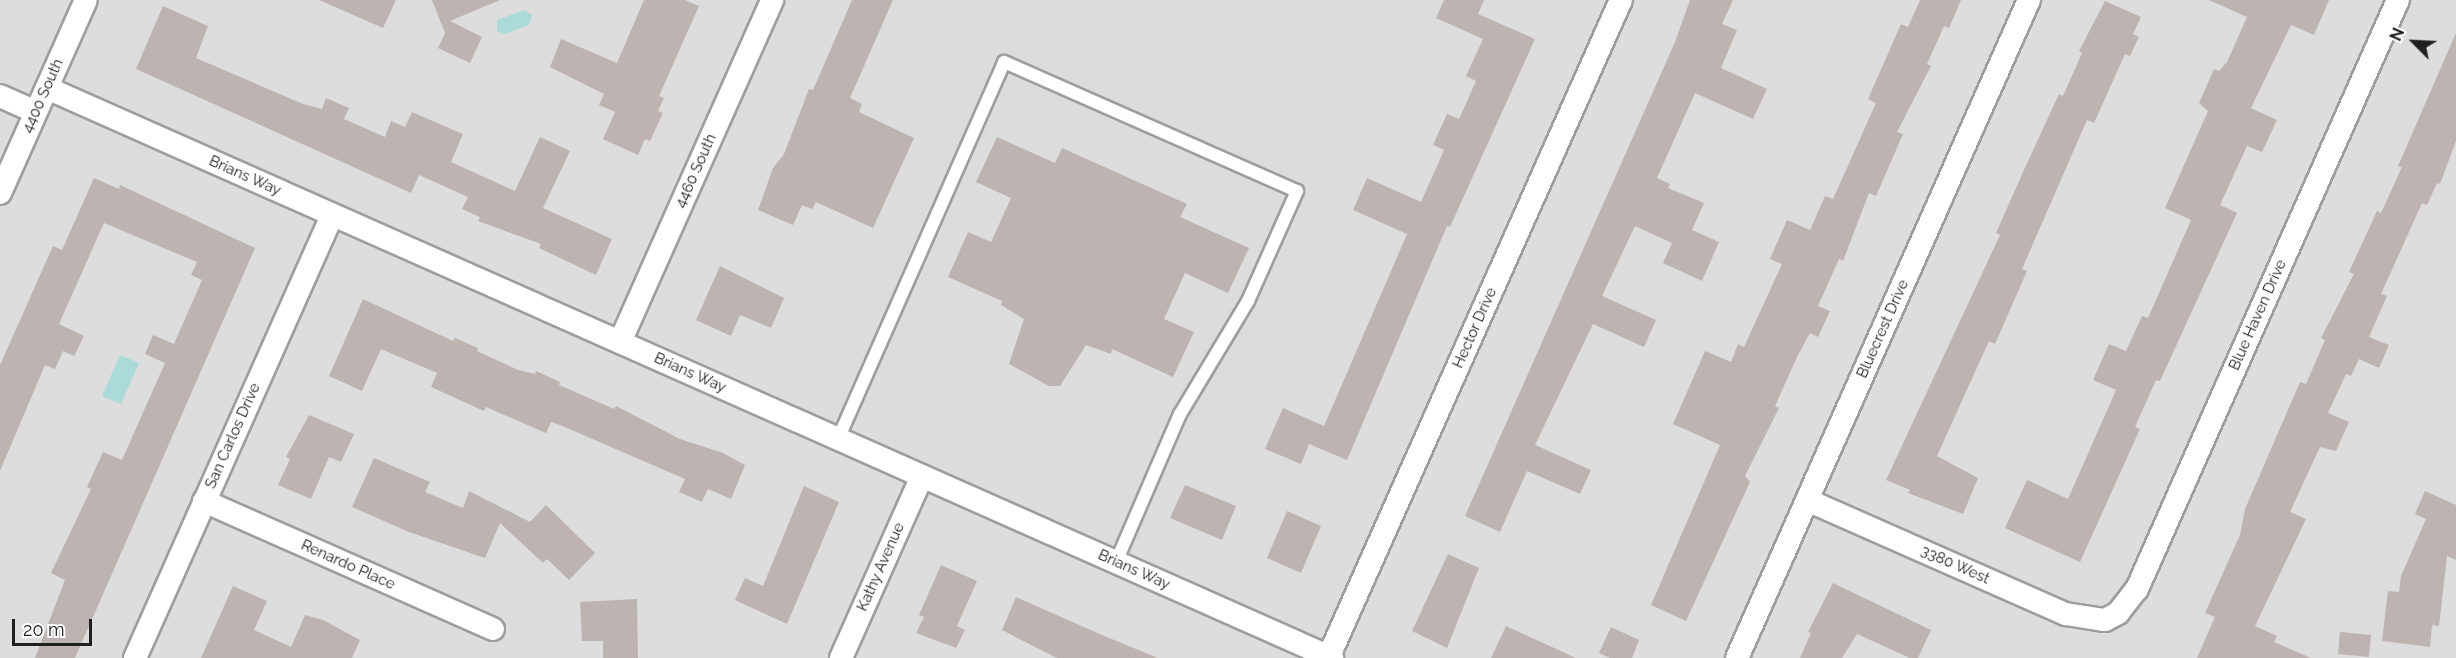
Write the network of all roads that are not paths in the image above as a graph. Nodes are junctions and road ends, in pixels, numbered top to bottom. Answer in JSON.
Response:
{"nodes":[{"id":1,"x":86,"y":0,"type":"edge"},
{"id":2,"x":772,"y":0,"type":"edge"},
{"id":3,"x":1621,"y":0,"type":"edge"},
{"id":4,"x":2029,"y":0,"type":"edge"},
{"id":5,"x":2398,"y":0,"type":"edge"},
{"id":6,"x":47,"y":88,"type":"junction"},
{"id":7,"x":0,"y":96,"type":"edge"},
{"id":8,"x":36,"y":112,"type":"junction"},
{"id":9,"x":0,"y":192,"type":"edge"},
{"id":10,"x":332,"y":215,"type":"junction"},
{"id":11,"x":620,"y":342,"type":"junction"},
{"id":12,"x":838,"y":439,"type":"junction"},
{"id":13,"x":922,"y":476,"type":"junction"},
{"id":14,"x":1807,"y":500,"type":"junction"},
{"id":15,"x":204,"y":501,"type":"junction"},
{"id":16,"x":1116,"y":562,"type":"junction"},
{"id":17,"x":2105,"y":620,"type":"joint"},
{"id":18,"x":493,"y":629,"type":"dead end"},
{"id":19,"x":1331,"y":657,"type":"edge"},
{"id":20,"x":135,"y":658,"type":"edge"},
{"id":21,"x":841,"y":658,"type":"edge"},
{"id":22,"x":1737,"y":658,"type":"edge"}],
"edges":[{"from":1,"to":6,"type":"street","name":"4400 South"},
{"from":2,"to":11,"type":"street","name":"4460 South"},
{"from":3,"to":19,"type":"street","name":"Hector Drive"},
{"from":4,"to":14,"type":"street","name":"Bluecrest Drive"},
{"from":5,"to":17,"type":"street","name":"Blue Haven Drive"},
{"from":6,"to":8,"type":"street","name":"4400 South"},
{"from":6,"to":10,"type":"street","name":"Brians Way"},
{"from":7,"to":8,"type":"street"},
{"from":8,"to":9,"type":"street","name":"4400 South"},
{"from":10,"to":11,"type":"street","name":"Brians Way"},
{"from":10,"to":15,"type":"street","name":"San Carlos Drive"},
{"from":11,"to":12,"type":"street","name":"Brians Way"},
{"from":12,"to":13,"type":"street","name":"Brians Way"},
{"from":12,"to":16,"type":"lane"},
{"from":13,"to":16,"type":"street","name":"Brians Way"},
{"from":13,"to":21,"type":"street","name":"Kathy Avenue"},
{"from":14,"to":17,"type":"street","name":"3380 West"},
{"from":14,"to":22,"type":"street","name":"Bluecrest Drive"},
{"from":15,"to":18,"type":"street","name":"Renardo Place"},
{"from":15,"to":20,"type":"street","name":"San Carlos Drive"},
{"from":16,"to":19,"type":"street","name":"Brians Way"}]}
